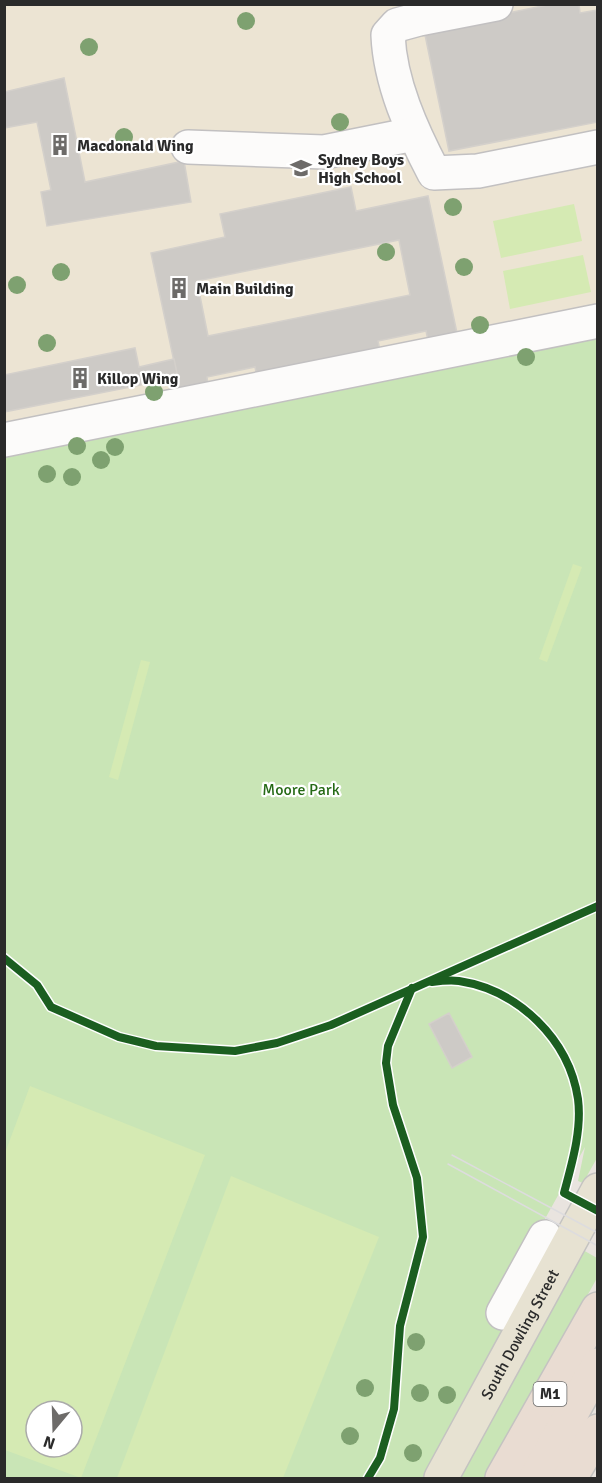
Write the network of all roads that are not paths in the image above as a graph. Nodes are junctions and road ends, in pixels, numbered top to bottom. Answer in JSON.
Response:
{"nodes":[{"id":1,"x":496,"y":4,"type":"edge"},
{"id":2,"x":414,"y":134,"type":"junction"},
{"id":3,"x":188,"y":147,"type":"dead end"},
{"id":4,"x":597,"y":147,"type":"edge"},
{"id":5,"x":597,"y":321,"type":"edge"},
{"id":6,"x":4,"y":440,"type":"edge"},
{"id":7,"x":597,"y":1190,"type":"edge"},
{"id":8,"x":545,"y":1237,"type":"dead end"},
{"id":9,"x":537,"y":1277,"type":"junction"},
{"id":10,"x":597,"y":1309,"type":"edge"},
{"id":11,"x":503,"y":1313,"type":"dead end"},
{"id":12,"x":597,"y":1365,"type":"edge"},
{"id":13,"x":597,"y":1431,"type":"edge"},
{"id":14,"x":441,"y":1479,"type":"edge"},
{"id":15,"x":502,"y":1479,"type":"edge"},
{"id":16,"x":536,"y":1479,"type":"edge"},
{"id":17,"x":570,"y":1479,"type":"edge"}],
"edges":[{"from":1,"to":2,"type":"lane"},
{"from":2,"to":3,"type":"lane"},
{"from":2,"to":4,"type":"lane"},
{"from":5,"to":6,"type":"lane"},
{"from":7,"to":9,"type":"main road","name":"South Dowling Street"},
{"from":8,"to":9,"type":"lane"},
{"from":9,"to":11,"type":"lane"},
{"from":9,"to":14,"type":"main road","name":"South Dowling Street"},
{"from":10,"to":15,"type":"highway","number":"M1"},
{"from":12,"to":16,"type":"highway","number":"M1"},
{"from":13,"to":17,"type":"highway"}]}
